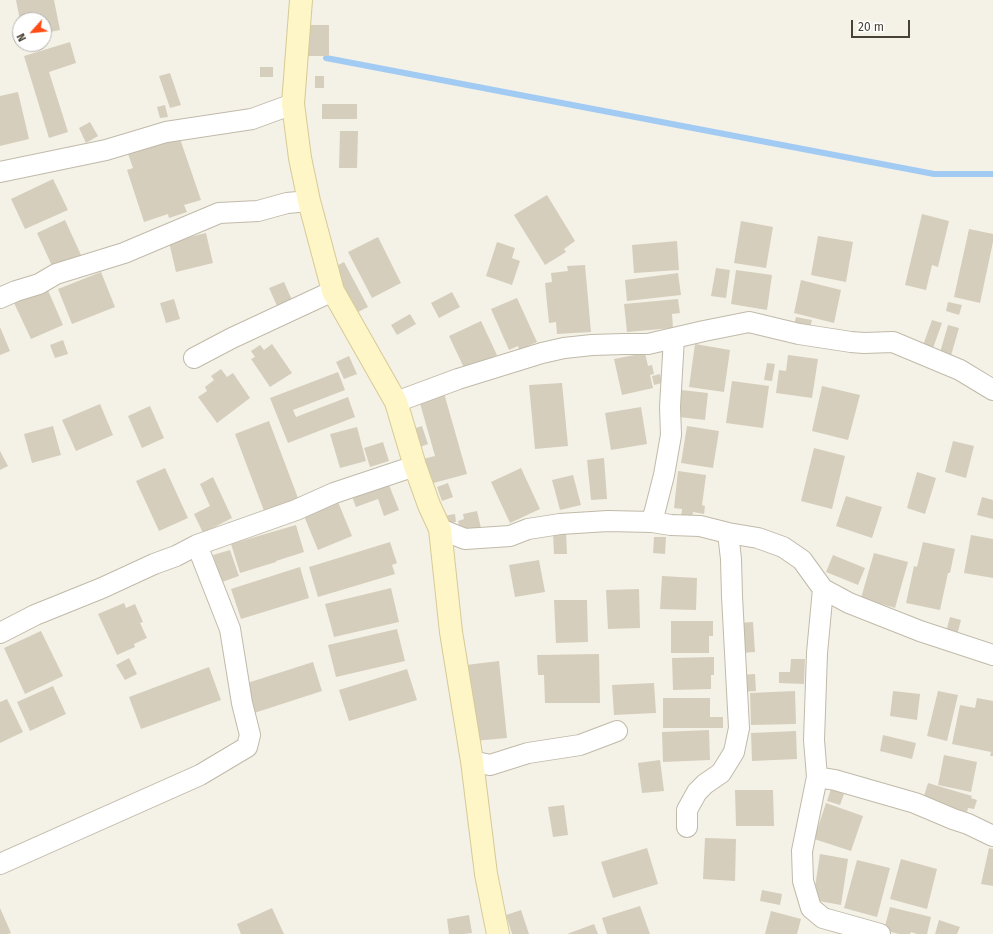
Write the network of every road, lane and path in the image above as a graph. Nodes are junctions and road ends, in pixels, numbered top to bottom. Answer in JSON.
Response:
{"nodes":[{"id":1,"x":301,"y":0,"type":"edge"},
{"id":2,"x":293,"y":104,"type":"junction"},
{"id":3,"x":0,"y":172,"type":"edge"},
{"id":4,"x":310,"y":201,"type":"junction"},
{"id":5,"x":333,"y":291,"type":"junction"},
{"id":6,"x":0,"y":298,"type":"edge"},
{"id":7,"x":674,"y":338,"type":"junction"},
{"id":8,"x":194,"y":358,"type":"dead end"},
{"id":9,"x":993,"y":390,"type":"edge"},
{"id":10,"x":396,"y":402,"type":"junction"},
{"id":11,"x":415,"y":466,"type":"junction"},
{"id":12,"x":652,"y":522,"type":"junction"},
{"id":13,"x":440,"y":529,"type":"junction"},
{"id":14,"x":728,"y":532,"type":"junction"},
{"id":15,"x":197,"y":545,"type":"junction"},
{"id":16,"x":823,"y":589,"type":"junction"},
{"id":17,"x":0,"y":633,"type":"edge"},
{"id":18,"x":993,"y":655,"type":"edge"},
{"id":19,"x":617,"y":731,"type":"dead end"},
{"id":20,"x":472,"y":761,"type":"junction"},
{"id":21,"x":817,"y":777,"type":"junction"},
{"id":22,"x":687,"y":827,"type":"dead end"},
{"id":23,"x":993,"y":836,"type":"edge"},
{"id":24,"x":0,"y":864,"type":"edge"},
{"id":25,"x":498,"y":934,"type":"edge"},
{"id":26,"x":880,"y":934,"type":"edge"}],
"edges":[{"from":1,"to":2,"type":"street"},
{"from":2,"to":3,"type":"street"},
{"from":2,"to":4,"type":"street"},
{"from":4,"to":5,"type":"street"},
{"from":4,"to":6,"type":"street"},
{"from":5,"to":8,"type":"street"},
{"from":5,"to":10,"type":"street"},
{"from":7,"to":9,"type":"street"},
{"from":7,"to":10,"type":"street"},
{"from":7,"to":12,"type":"street"},
{"from":10,"to":11,"type":"street"},
{"from":11,"to":13,"type":"street"},
{"from":11,"to":15,"type":"street"},
{"from":12,"to":13,"type":"street"},
{"from":12,"to":14,"type":"street"},
{"from":13,"to":20,"type":"street"},
{"from":14,"to":16,"type":"street"},
{"from":14,"to":22,"type":"street"},
{"from":15,"to":17,"type":"street"},
{"from":15,"to":24,"type":"street"},
{"from":16,"to":18,"type":"street"},
{"from":16,"to":21,"type":"street"},
{"from":19,"to":20,"type":"street"},
{"from":20,"to":25,"type":"street"},
{"from":21,"to":23,"type":"street"},
{"from":21,"to":26,"type":"street"}]}
